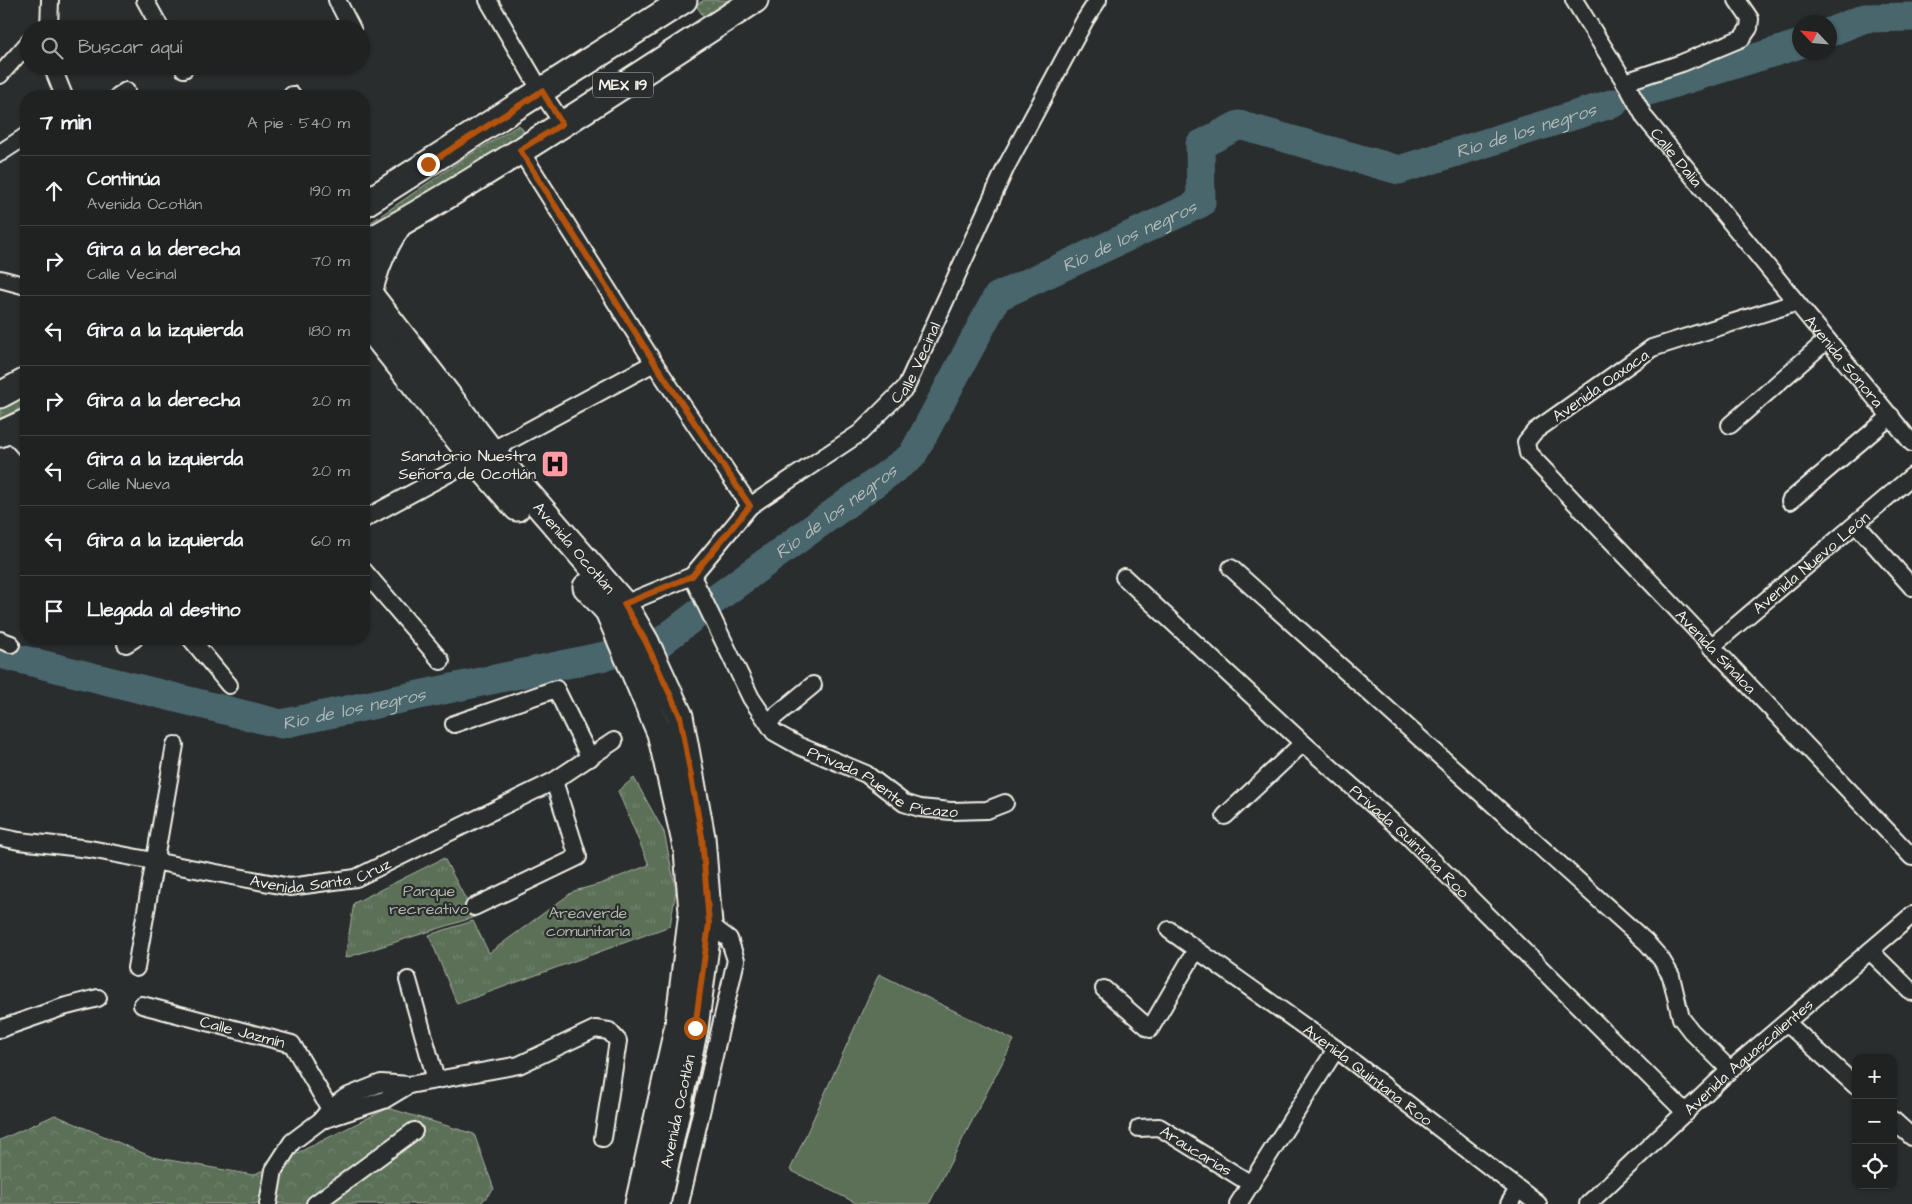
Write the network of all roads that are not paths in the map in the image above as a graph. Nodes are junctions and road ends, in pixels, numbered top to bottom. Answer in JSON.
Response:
{"nodes":[{"id":1,"x":50,"y":0,"type":"edge"},
{"id":2,"x":145,"y":0,"type":"edge"},
{"id":3,"x":337,"y":0,"type":"edge"},
{"id":4,"x":488,"y":0,"type":"edge"},
{"id":5,"x":684,"y":0,"type":"edge"},
{"id":6,"x":756,"y":0,"type":"edge"},
{"id":7,"x":1098,"y":0,"type":"edge"},
{"id":8,"x":1574,"y":0,"type":"edge"},
{"id":9,"x":1737,"y":0,"type":"edge"},
{"id":10,"x":662,"y":14,"type":"junction"},
{"id":11,"x":47,"y":20,"type":"edge"},
{"id":12,"x":156,"y":20,"type":"edge"},
{"id":13,"x":347,"y":20,"type":"edge"},
{"id":14,"x":684,"y":46,"type":"junction"},
{"id":15,"x":20,"y":52,"type":"edge"},
{"id":16,"x":0,"y":75,"type":"edge"},
{"id":17,"x":56,"y":75,"type":"edge"},
{"id":18,"x":1625,"y":82,"type":"junction"},
{"id":19,"x":62,"y":90,"type":"edge"},
{"id":20,"x":542,"y":91,"type":"junction"},
{"id":21,"x":562,"y":124,"type":"junction"},
{"id":22,"x":20,"y":140,"type":"edge"},
{"id":23,"x":520,"y":150,"type":"junction"},
{"id":24,"x":0,"y":153,"type":"edge"},
{"id":25,"x":370,"y":200,"type":"edge"},
{"id":26,"x":400,"y":223,"type":"junction"},
{"id":27,"x":370,"y":240,"type":"edge"},
{"id":28,"x":0,"y":279,"type":"edge"},
{"id":29,"x":370,"y":281,"type":"edge"},
{"id":30,"x":20,"y":284,"type":"edge"},
{"id":31,"x":370,"y":296,"type":"edge"},
{"id":32,"x":1795,"y":303,"type":"junction"},
{"id":33,"x":370,"y":328,"type":"edge"},
{"id":34,"x":1827,"y":340,"type":"junction"},
{"id":35,"x":654,"y":362,"type":"junction"},
{"id":36,"x":20,"y":384,"type":"edge"},
{"id":37,"x":0,"y":395,"type":"edge"},
{"id":38,"x":1891,"y":416,"type":"junction"},
{"id":39,"x":1730,"y":425,"type":"dead end"},
{"id":40,"x":12,"y":428,"type":"edge"},
{"id":41,"x":20,"y":440,"type":"edge"},
{"id":42,"x":1526,"y":442,"type":"joint"},
{"id":43,"x":1912,"y":443,"type":"edge"},
{"id":44,"x":482,"y":455,"type":"junction"},
{"id":45,"x":1912,"y":476,"type":"edge"},
{"id":46,"x":1790,"y":501,"type":"dead end"},
{"id":47,"x":750,"y":506,"type":"junction"},
{"id":48,"x":370,"y":516,"type":"edge"},
{"id":49,"x":1856,"y":524,"type":"junction"},
{"id":50,"x":1231,"y":568,"type":"dead end"},
{"id":51,"x":692,"y":576,"type":"junction"},
{"id":52,"x":1124,"y":577,"type":"dead end"},
{"id":53,"x":370,"y":578,"type":"edge"},
{"id":54,"x":1912,"y":587,"type":"edge"},
{"id":55,"x":616,"y":608,"type":"junction"},
{"id":56,"x":196,"y":645,"type":"edge"},
{"id":57,"x":1711,"y":647,"type":"junction"},
{"id":58,"x":441,"y":661,"type":"dead end"},
{"id":59,"x":646,"y":671,"type":"junction"},
{"id":60,"x":229,"y":685,"type":"dead end"},
{"id":61,"x":813,"y":685,"type":"dead end"},
{"id":62,"x":768,"y":722,"type":"junction"},
{"id":63,"x":454,"y":724,"type":"dead end"},
{"id":64,"x":614,"y":741,"type":"dead end"},
{"id":65,"x":1303,"y":743,"type":"junction"},
{"id":66,"x":175,"y":744,"type":"dead end"},
{"id":67,"x":590,"y":758,"type":"junction"},
{"id":68,"x":554,"y":781,"type":"junction"},
{"id":69,"x":1005,"y":803,"type":"dead end"},
{"id":70,"x":1225,"y":816,"type":"dead end"},
{"id":71,"x":0,"y":837,"type":"edge"},
{"id":72,"x":1912,"y":857,"type":"edge"},
{"id":73,"x":154,"y":861,"type":"junction"},
{"id":74,"x":474,"y":907,"type":"dead end"},
{"id":75,"x":1912,"y":915,"type":"edge"},
{"id":76,"x":709,"y":924,"type":"junction"},
{"id":77,"x":1169,"y":930,"type":"dead end"},
{"id":78,"x":1196,"y":950,"type":"junction"},
{"id":79,"x":1870,"y":951,"type":"junction"},
{"id":80,"x":136,"y":968,"type":"dead end"},
{"id":81,"x":408,"y":980,"type":"dead end"},
{"id":82,"x":1104,"y":989,"type":"dead end"},
{"id":83,"x":1912,"y":992,"type":"edge"},
{"id":84,"x":98,"y":998,"type":"dead end"},
{"id":85,"x":142,"y":1005,"type":"dead end"},
{"id":86,"x":1787,"y":1023,"type":"junction"},
{"id":87,"x":0,"y":1029,"type":"edge"},
{"id":88,"x":1336,"y":1049,"type":"junction"},
{"id":89,"x":1730,"y":1070,"type":"junction"},
{"id":90,"x":436,"y":1080,"type":"junction"},
{"id":91,"x":1852,"y":1082,"type":"edge"},
{"id":92,"x":1686,"y":1112,"type":"junction"},
{"id":93,"x":328,"y":1115,"type":"junction"},
{"id":94,"x":1897,"y":1123,"type":"edge"},
{"id":95,"x":1139,"y":1128,"type":"dead end"},
{"id":96,"x":414,"y":1131,"type":"dead end"},
{"id":97,"x":1912,"y":1136,"type":"edge"},
{"id":98,"x":603,"y":1138,"type":"dead end"},
{"id":99,"x":1251,"y":1184,"type":"junction"},
{"id":100,"x":1518,"y":1189,"type":"junction"},
{"id":101,"x":268,"y":1204,"type":"edge"},
{"id":102,"x":315,"y":1204,"type":"edge"},
{"id":103,"x":638,"y":1204,"type":"edge"},
{"id":104,"x":657,"y":1204,"type":"edge"},
{"id":105,"x":680,"y":1204,"type":"edge"},
{"id":106,"x":1238,"y":1204,"type":"edge"},
{"id":107,"x":1509,"y":1204,"type":"edge"},
{"id":108,"x":1538,"y":1204,"type":"edge"},
{"id":109,"x":1588,"y":1204,"type":"edge"}],
"edges":[{"from":1,"to":11,"type":"street"},
{"from":2,"to":12,"type":"street"},
{"from":3,"to":13,"type":"street"},
{"from":4,"to":20,"type":"street"},
{"from":5,"to":10,"type":"main road","number":"MEX 119"},
{"from":6,"to":14,"type":"main road","number":"MEX 119"},
{"from":7,"to":47,"type":"street","name":"Calle Vecinal"},
{"from":8,"to":18,"type":"street","name":"Calle Dalia"},
{"from":9,"to":18,"type":"street"},
{"from":10,"to":14,"type":"main road"},
{"from":10,"to":20,"type":"main road","number":"MEX 119"},
{"from":14,"to":21,"type":"main road","number":"MEX 119"},
{"from":15,"to":16,"type":"street"},
{"from":17,"to":19,"type":"street"},
{"from":18,"to":32,"type":"street","name":"Calle Dalia"},
{"from":20,"to":21,"type":"street"},
{"from":20,"to":25,"type":"main road","number":"MEX 119"},
{"from":21,"to":23,"type":"main road","number":"MEX 119"},
{"from":22,"to":24,"type":"street"},
{"from":23,"to":26,"type":"main road","number":"MEX 119"},
{"from":23,"to":35,"type":"street"},
{"from":26,"to":27,"type":"main road","number":"MEX 119"},
{"from":26,"to":29,"type":"main road"},
{"from":28,"to":30,"type":"street"},
{"from":31,"to":44,"type":"main road","name":"Avenida Ocotlán"},
{"from":32,"to":34,"type":"street","name":"Avenida Sonora"},
{"from":32,"to":42,"type":"street","name":"Avenida Oaxaca"},
{"from":33,"to":44,"type":"main road","name":"Avenida Ocotlán"},
{"from":34,"to":38,"type":"street","name":"Avenida Sonora"},
{"from":34,"to":39,"type":"street"},
{"from":35,"to":44,"type":"street"},
{"from":35,"to":47,"type":"street"},
{"from":36,"to":37,"type":"main road"},
{"from":38,"to":43,"type":"street","name":"Avenida Sonora"},
{"from":38,"to":46,"type":"street"},
{"from":40,"to":41,"type":"street"},
{"from":42,"to":57,"type":"street","name":"Avenida Sinaloa"},
{"from":44,"to":48,"type":"street"},
{"from":44,"to":55,"type":"main road","name":"Avenida Ocotlán"},
{"from":45,"to":49,"type":"street","name":"Avenida Nuevo León"},
{"from":47,"to":51,"type":"street","name":"Calle Vecinal"},
{"from":49,"to":54,"type":"street"},
{"from":49,"to":57,"type":"street","name":"Avenida Nuevo León"},
{"from":50,"to":89,"type":"street"},
{"from":51,"to":55,"type":"street","name":"Calle Vecinal"},
{"from":51,"to":62,"type":"street","name":"Privada Puente Picazo"},
{"from":52,"to":65,"type":"street","name":"Privada Quintana Roo"},
{"from":53,"to":58,"type":"street"},
{"from":55,"to":59,"type":"main road","name":"Avenida Ocotlán"},
{"from":56,"to":60,"type":"street"},
{"from":57,"to":72,"type":"street","name":"Avenida Sinaloa"},
{"from":59,"to":76,"type":"main road","name":"Avenida Ocotlán"},
{"from":59,"to":103,"type":"main road","name":"Avenida Ocotlán"},
{"from":61,"to":62,"type":"street"},
{"from":62,"to":69,"type":"street","name":"Privada Puente Picazo"},
{"from":63,"to":67,"type":"street"},
{"from":64,"to":67,"type":"street","name":"Avenida Santa Cruz"},
{"from":65,"to":70,"type":"street"},
{"from":65,"to":92,"type":"street","name":"Privada Quintana Roo"},
{"from":66,"to":73,"type":"street"},
{"from":67,"to":68,"type":"street","name":"Avenida Santa Cruz"},
{"from":68,"to":73,"type":"street","name":"Avenida Santa Cruz"},
{"from":68,"to":74,"type":"street"},
{"from":71,"to":73,"type":"street","name":"Avenida Santa Cruz"},
{"from":73,"to":80,"type":"street"},
{"from":75,"to":79,"type":"street","name":"Avenida Aguascalientes"},
{"from":76,"to":104,"type":"main road","name":"Avenida Ocotlán"},
{"from":76,"to":105,"type":"street"},
{"from":77,"to":78,"type":"street","name":"Avenida Quintana Roo"},
{"from":78,"to":82,"type":"street"},
{"from":78,"to":88,"type":"street","name":"Avenida Quintana Roo"},
{"from":79,"to":83,"type":"street"},
{"from":79,"to":86,"type":"street","name":"Avenida Aguascalientes"},
{"from":81,"to":90,"type":"street"},
{"from":84,"to":87,"type":"street"},
{"from":85,"to":93,"type":"street","name":"Calle Jazmín"},
{"from":86,"to":89,"type":"street","name":"Avenida Aguascalientes"},
{"from":86,"to":91,"type":"street"},
{"from":88,"to":99,"type":"street"},
{"from":88,"to":100,"type":"street","name":"Avenida Quintana Roo"},
{"from":89,"to":92,"type":"street","name":"Avenida Aguascalientes"},
{"from":90,"to":93,"type":"street"},
{"from":90,"to":98,"type":"street"},
{"from":92,"to":109,"type":"street","name":"Avenida Aguascalientes"},
{"from":93,"to":101,"type":"street"},
{"from":94,"to":97,"type":"street"},
{"from":95,"to":99,"type":"street","name":"Araucarias"},
{"from":96,"to":102,"type":"street"},
{"from":99,"to":106,"type":"street"},
{"from":100,"to":107,"type":"street"},
{"from":100,"to":108,"type":"street","name":"Avenida Quintana Roo"}]}
